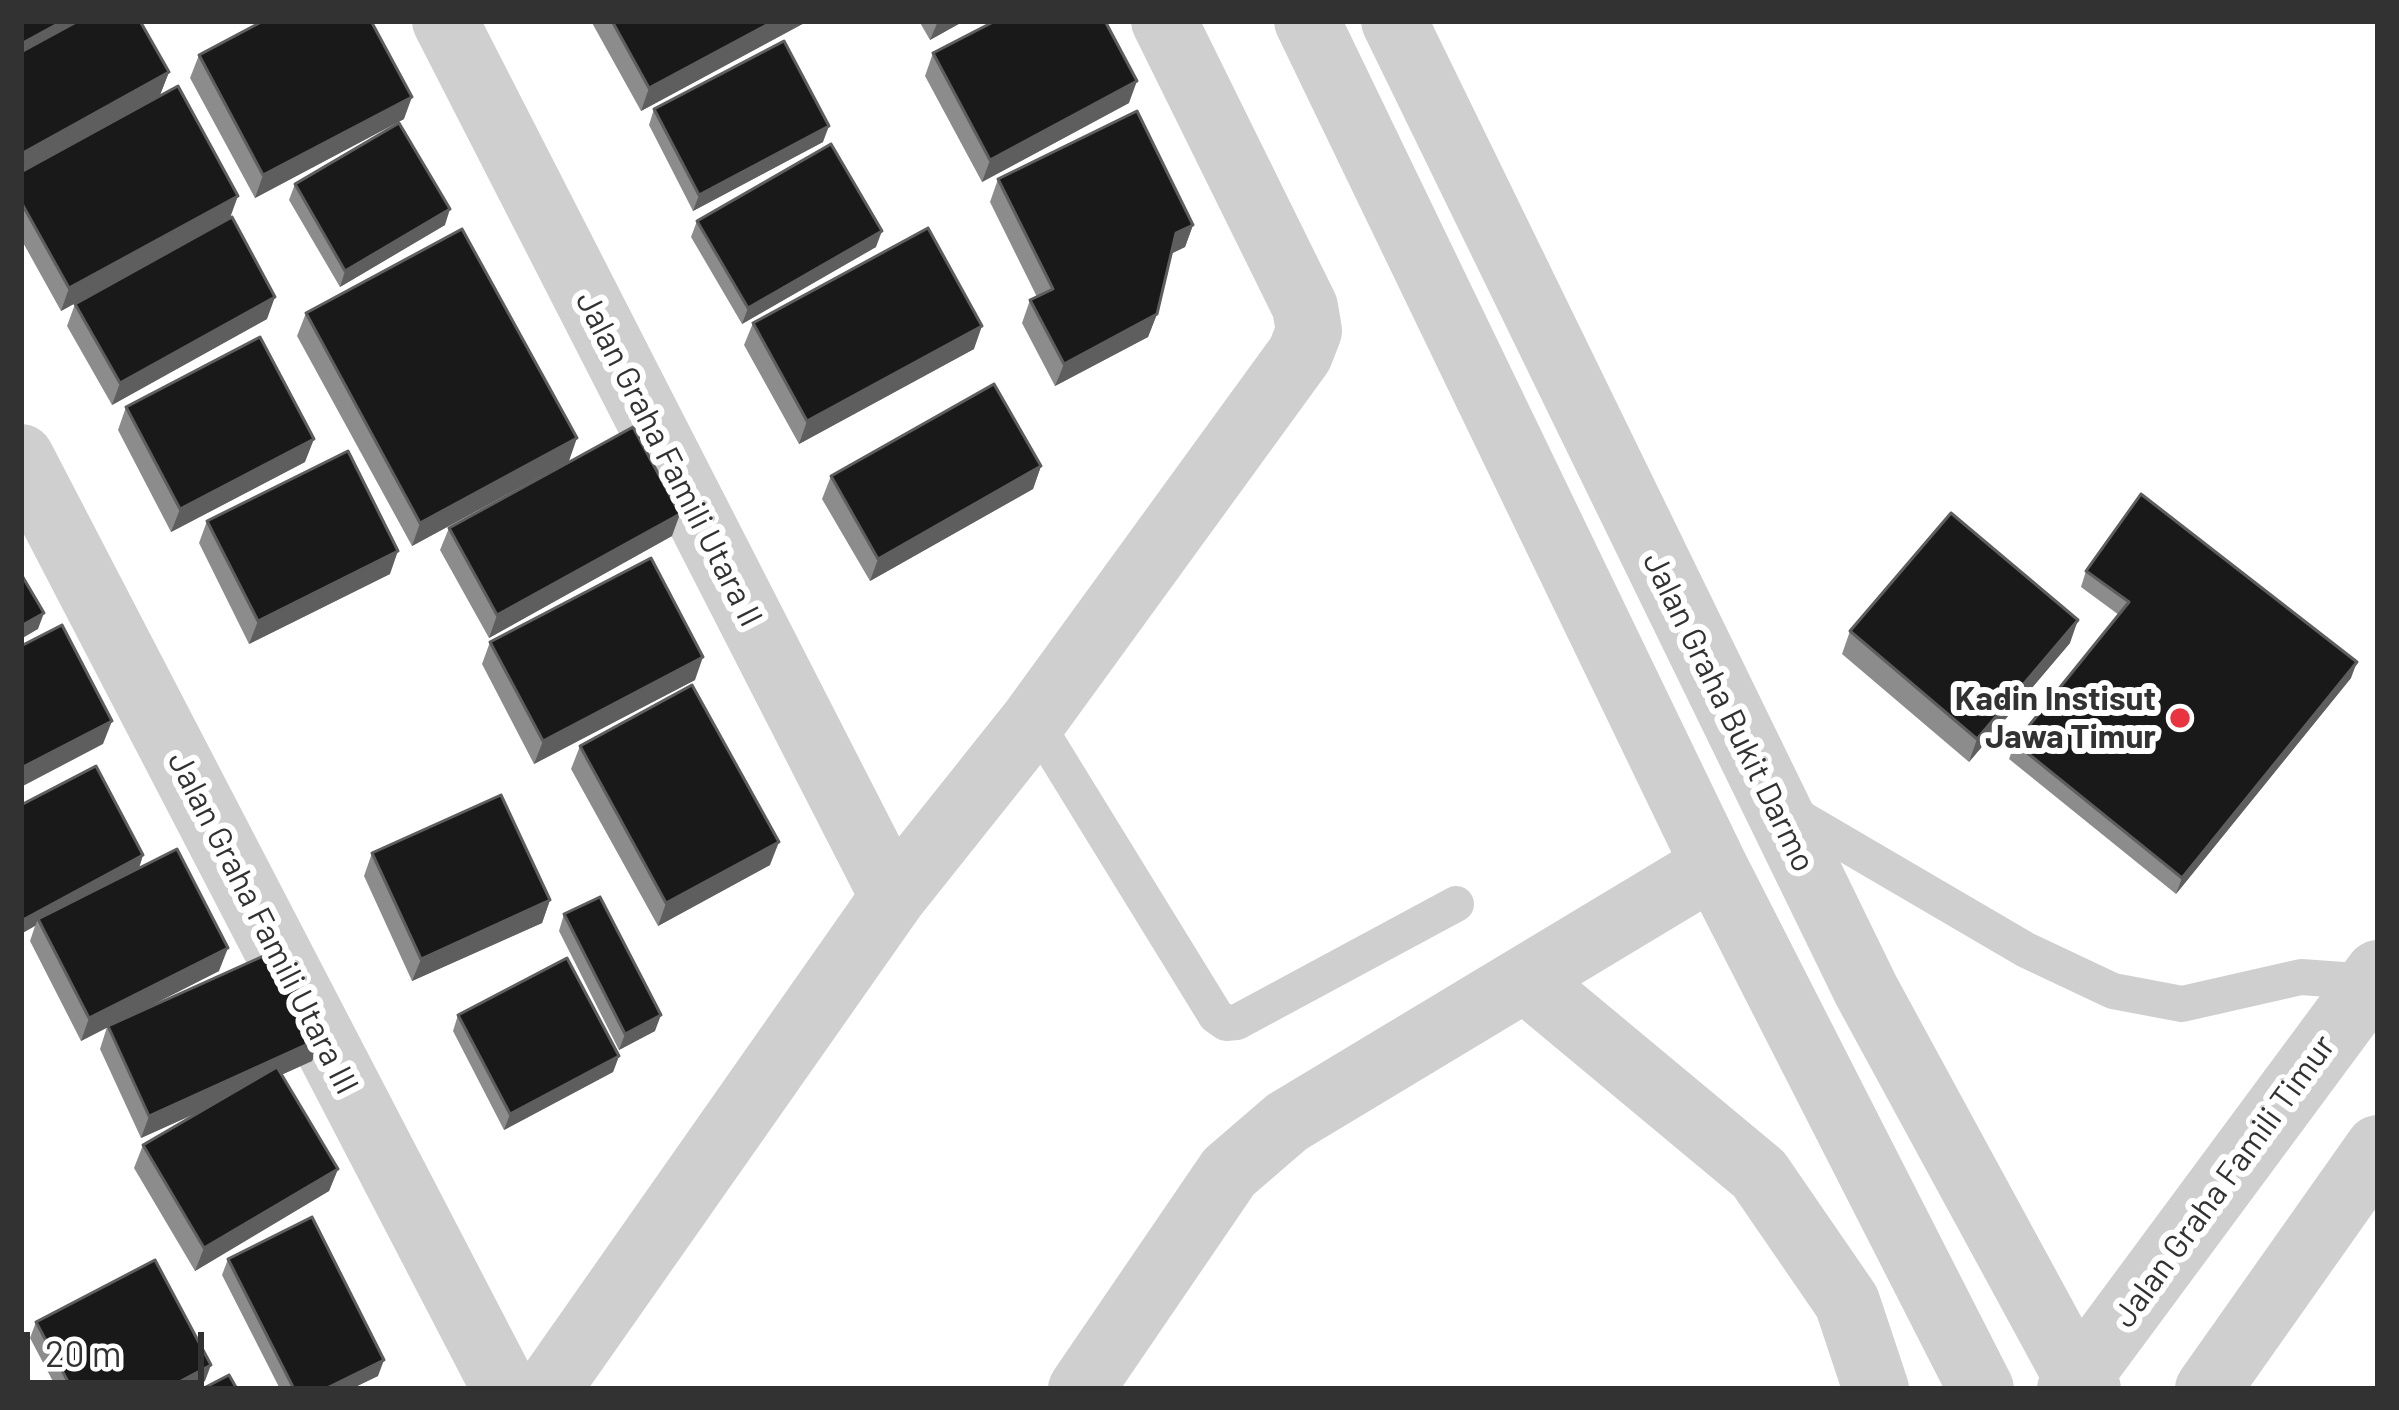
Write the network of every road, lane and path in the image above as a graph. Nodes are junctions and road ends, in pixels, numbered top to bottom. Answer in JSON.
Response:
{"nodes":[{"id":1,"x":445,"y":21,"type":"edge"},
{"id":2,"x":1164,"y":21,"type":"edge"},
{"id":3,"x":1306,"y":21,"type":"edge"},
{"id":4,"x":1394,"y":21,"type":"edge"},
{"id":5,"x":21,"y":457,"type":"edge"},
{"id":6,"x":1034,"y":720,"type":"junction"},
{"id":7,"x":1770,"y":800,"type":"junction"},
{"id":8,"x":1714,"y":865,"type":"junction"},
{"id":9,"x":893,"y":898,"type":"junction"},
{"id":10,"x":1456,"y":904,"type":"dead end"},
{"id":11,"x":2374,"y":978,"type":"edge"},
{"id":12,"x":1526,"y":980,"type":"junction"},
{"id":13,"x":1939,"y":1126,"type":"junction"},
{"id":14,"x":2378,"y":1148,"type":"edge"},
{"id":15,"x":1867,"y":1166,"type":"junction"},
{"id":16,"x":2078,"y":1386,"type":"edge"},
{"id":17,"x":505,"y":1389,"type":"edge"},
{"id":18,"x":548,"y":1389,"type":"edge"},
{"id":19,"x":1081,"y":1389,"type":"edge"},
{"id":20,"x":1876,"y":1389,"type":"edge"},
{"id":21,"x":1981,"y":1389,"type":"edge"},
{"id":22,"x":2208,"y":1389,"type":"edge"}],
"edges":[{"from":1,"to":9,"type":"street","name":"Jalan Graha Famili Utara II"},
{"from":2,"to":6,"type":"street"},
{"from":3,"to":8,"type":"street"},
{"from":4,"to":7,"type":"street","name":"Jalan Graha Bukit Darmo"},
{"from":5,"to":17,"type":"street","name":"Jalan Graha Famili Utara III"},
{"from":6,"to":9,"type":"street"},
{"from":6,"to":10,"type":"lane"},
{"from":7,"to":11,"type":"lane"},
{"from":7,"to":13,"type":"street","name":"Jalan Graha Bukit Darmo"},
{"from":8,"to":12,"type":"street"},
{"from":8,"to":15,"type":"street"},
{"from":9,"to":18,"type":"street"},
{"from":11,"to":16,"type":"street","name":"Jalan Graha Famili Timur"},
{"from":12,"to":19,"type":"street"},
{"from":12,"to":20,"type":"street"},
{"from":13,"to":15,"type":"street"},
{"from":13,"to":16,"type":"street","name":"Jalan Graha Bukit Darmo"},
{"from":14,"to":22,"type":"street"},
{"from":15,"to":21,"type":"street"}]}
